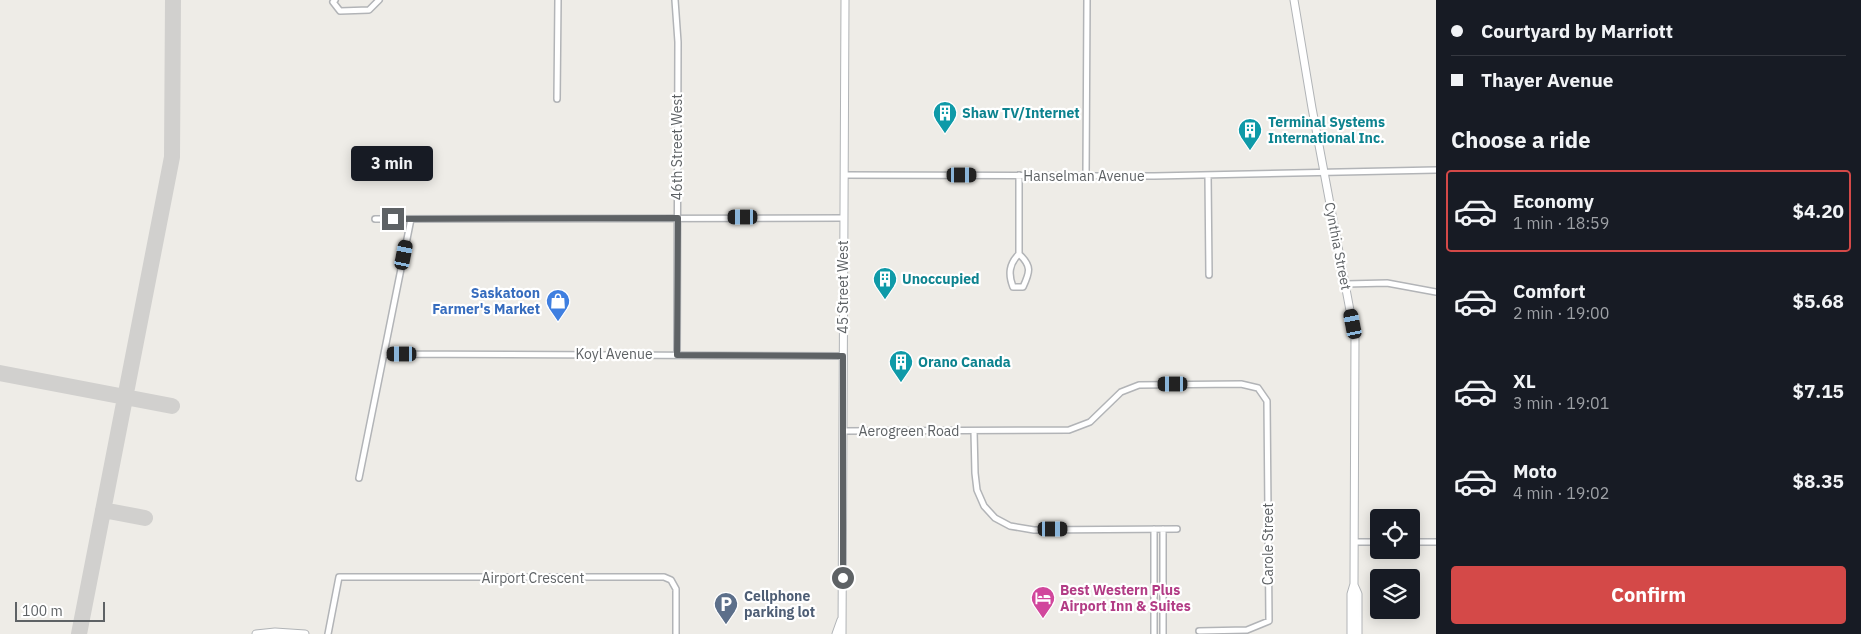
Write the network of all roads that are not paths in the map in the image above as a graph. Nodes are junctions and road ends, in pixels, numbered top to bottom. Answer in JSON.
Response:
{"nodes":[{"id":1,"x":336,"y":0,"type":"edge"},
{"id":2,"x":558,"y":0,"type":"edge"},
{"id":3,"x":674,"y":0,"type":"edge"},
{"id":4,"x":845,"y":0,"type":"edge"},
{"id":5,"x":1087,"y":0,"type":"edge"},
{"id":6,"x":1294,"y":0,"type":"edge"},
{"id":7,"x":378,"y":1,"type":"edge"},
{"id":8,"x":557,"y":99,"type":"dead end"},
{"id":9,"x":1436,"y":170,"type":"edge"},
{"id":10,"x":1324,"y":173,"type":"junction"},
{"id":11,"x":844,"y":175,"type":"junction"},
{"id":12,"x":1019,"y":175,"type":"junction"},
{"id":13,"x":1086,"y":175,"type":"junction"},
{"id":14,"x":1208,"y":175,"type":"junction"},
{"id":15,"x":375,"y":218,"type":"dead end"},
{"id":16,"x":678,"y":218,"type":"junction"},
{"id":17,"x":844,"y":218,"type":"junction"},
{"id":18,"x":411,"y":219,"type":"junction"},
{"id":19,"x":1019,"y":254,"type":"junction"},
{"id":20,"x":1209,"y":274,"type":"dead end"},
{"id":21,"x":1346,"y":284,"type":"junction"},
{"id":22,"x":1436,"y":292,"type":"edge"},
{"id":23,"x":384,"y":354,"type":"junction"},
{"id":24,"x":677,"y":355,"type":"junction"},
{"id":25,"x":843,"y":356,"type":"junction"},
{"id":26,"x":844,"y":431,"type":"junction"},
{"id":27,"x":974,"y":431,"type":"junction"},
{"id":28,"x":1268,"y":467,"type":"joint"},
{"id":29,"x":359,"y":478,"type":"dead end"},
{"id":30,"x":1163,"y":529,"type":"junction"},
{"id":31,"x":1177,"y":529,"type":"dead end"},
{"id":32,"x":1154,"y":530,"type":"junction"},
{"id":33,"x":1354,"y":542,"type":"junction"},
{"id":34,"x":1370,"y":542,"type":"edge"},
{"id":35,"x":1420,"y":542,"type":"edge"},
{"id":36,"x":1436,"y":542,"type":"edge"},
{"id":37,"x":842,"y":615,"type":"junction"},
{"id":38,"x":1355,"y":621,"type":"junction"},
{"id":39,"x":842,"y":623,"type":"junction"},
{"id":40,"x":1199,"y":631,"type":"dead end"},
{"id":41,"x":256,"y":634,"type":"edge"},
{"id":42,"x":305,"y":634,"type":"edge"},
{"id":43,"x":328,"y":634,"type":"edge"},
{"id":44,"x":676,"y":634,"type":"edge"},
{"id":45,"x":836,"y":634,"type":"edge"},
{"id":46,"x":842,"y":634,"type":"edge"},
{"id":47,"x":847,"y":634,"type":"edge"},
{"id":48,"x":1154,"y":634,"type":"edge"},
{"id":49,"x":1163,"y":634,"type":"edge"},
{"id":50,"x":1350,"y":634,"type":"edge"},
{"id":51,"x":1360,"y":634,"type":"edge"}],
"edges":[{"from":1,"to":7,"type":"street"},
{"from":2,"to":8,"type":"street"},
{"from":3,"to":16,"type":"street","name":"46th Street West"},
{"from":4,"to":11,"type":"main road","name":"45 Street West"},
{"from":5,"to":13,"type":"street"},
{"from":6,"to":10,"type":"main road","name":"Cynthia Street"},
{"from":9,"to":10,"type":"street","name":"Hanselman Avenue"},
{"from":10,"to":14,"type":"street","name":"Hanselman Avenue"},
{"from":10,"to":21,"type":"main road","name":"Cynthia Street"},
{"from":11,"to":12,"type":"street","name":"Hanselman Avenue"},
{"from":11,"to":17,"type":"main road","name":"45 Street West"},
{"from":12,"to":13,"type":"street","name":"Hanselman Avenue"},
{"from":12,"to":19,"type":"street"},
{"from":13,"to":14,"type":"street","name":"Hanselman Avenue"},
{"from":14,"to":20,"type":"street"},
{"from":15,"to":18,"type":"street"},
{"from":16,"to":17,"type":"street"},
{"from":16,"to":18,"type":"street"},
{"from":16,"to":24,"type":"street","name":"46th Street West"},
{"from":17,"to":25,"type":"main road","name":"45 Street West"},
{"from":18,"to":23,"type":"street"},
{"from":19,"to":19,"type":"street"},
{"from":21,"to":22,"type":"street"},
{"from":21,"to":33,"type":"main road","name":"Cynthia Street"},
{"from":23,"to":24,"type":"street","name":"Koyl Avenue"},
{"from":23,"to":29,"type":"street"},
{"from":24,"to":25,"type":"street","name":"Koyl Avenue"},
{"from":25,"to":26,"type":"main road","name":"45 Street West"},
{"from":26,"to":27,"type":"street","name":"Aerogreen Road"},
{"from":26,"to":37,"type":"main road","name":"45 Street West"},
{"from":27,"to":28,"type":"street","name":"Aerogreen Road"},
{"from":27,"to":32,"type":"street"},
{"from":28,"to":40,"type":"street","name":"Carole Street"},
{"from":30,"to":31,"type":"street"},
{"from":30,"to":32,"type":"street"},
{"from":30,"to":49,"type":"street"},
{"from":32,"to":48,"type":"street"},
{"from":33,"to":34,"type":"street"},
{"from":33,"to":38,"type":"main road","name":"Cynthia Street"},
{"from":35,"to":36,"type":"street"},
{"from":37,"to":39,"type":"main road","name":"45 Street West"},
{"from":37,"to":45,"type":"main road"},
{"from":38,"to":50,"type":"main road"},
{"from":38,"to":51,"type":"main road"},
{"from":39,"to":46,"type":"main road","name":"45 Street West"},
{"from":39,"to":47,"type":"main road"},
{"from":41,"to":42,"type":"main road"},
{"from":43,"to":44,"type":"street","name":"Airport Crescent"}]}
